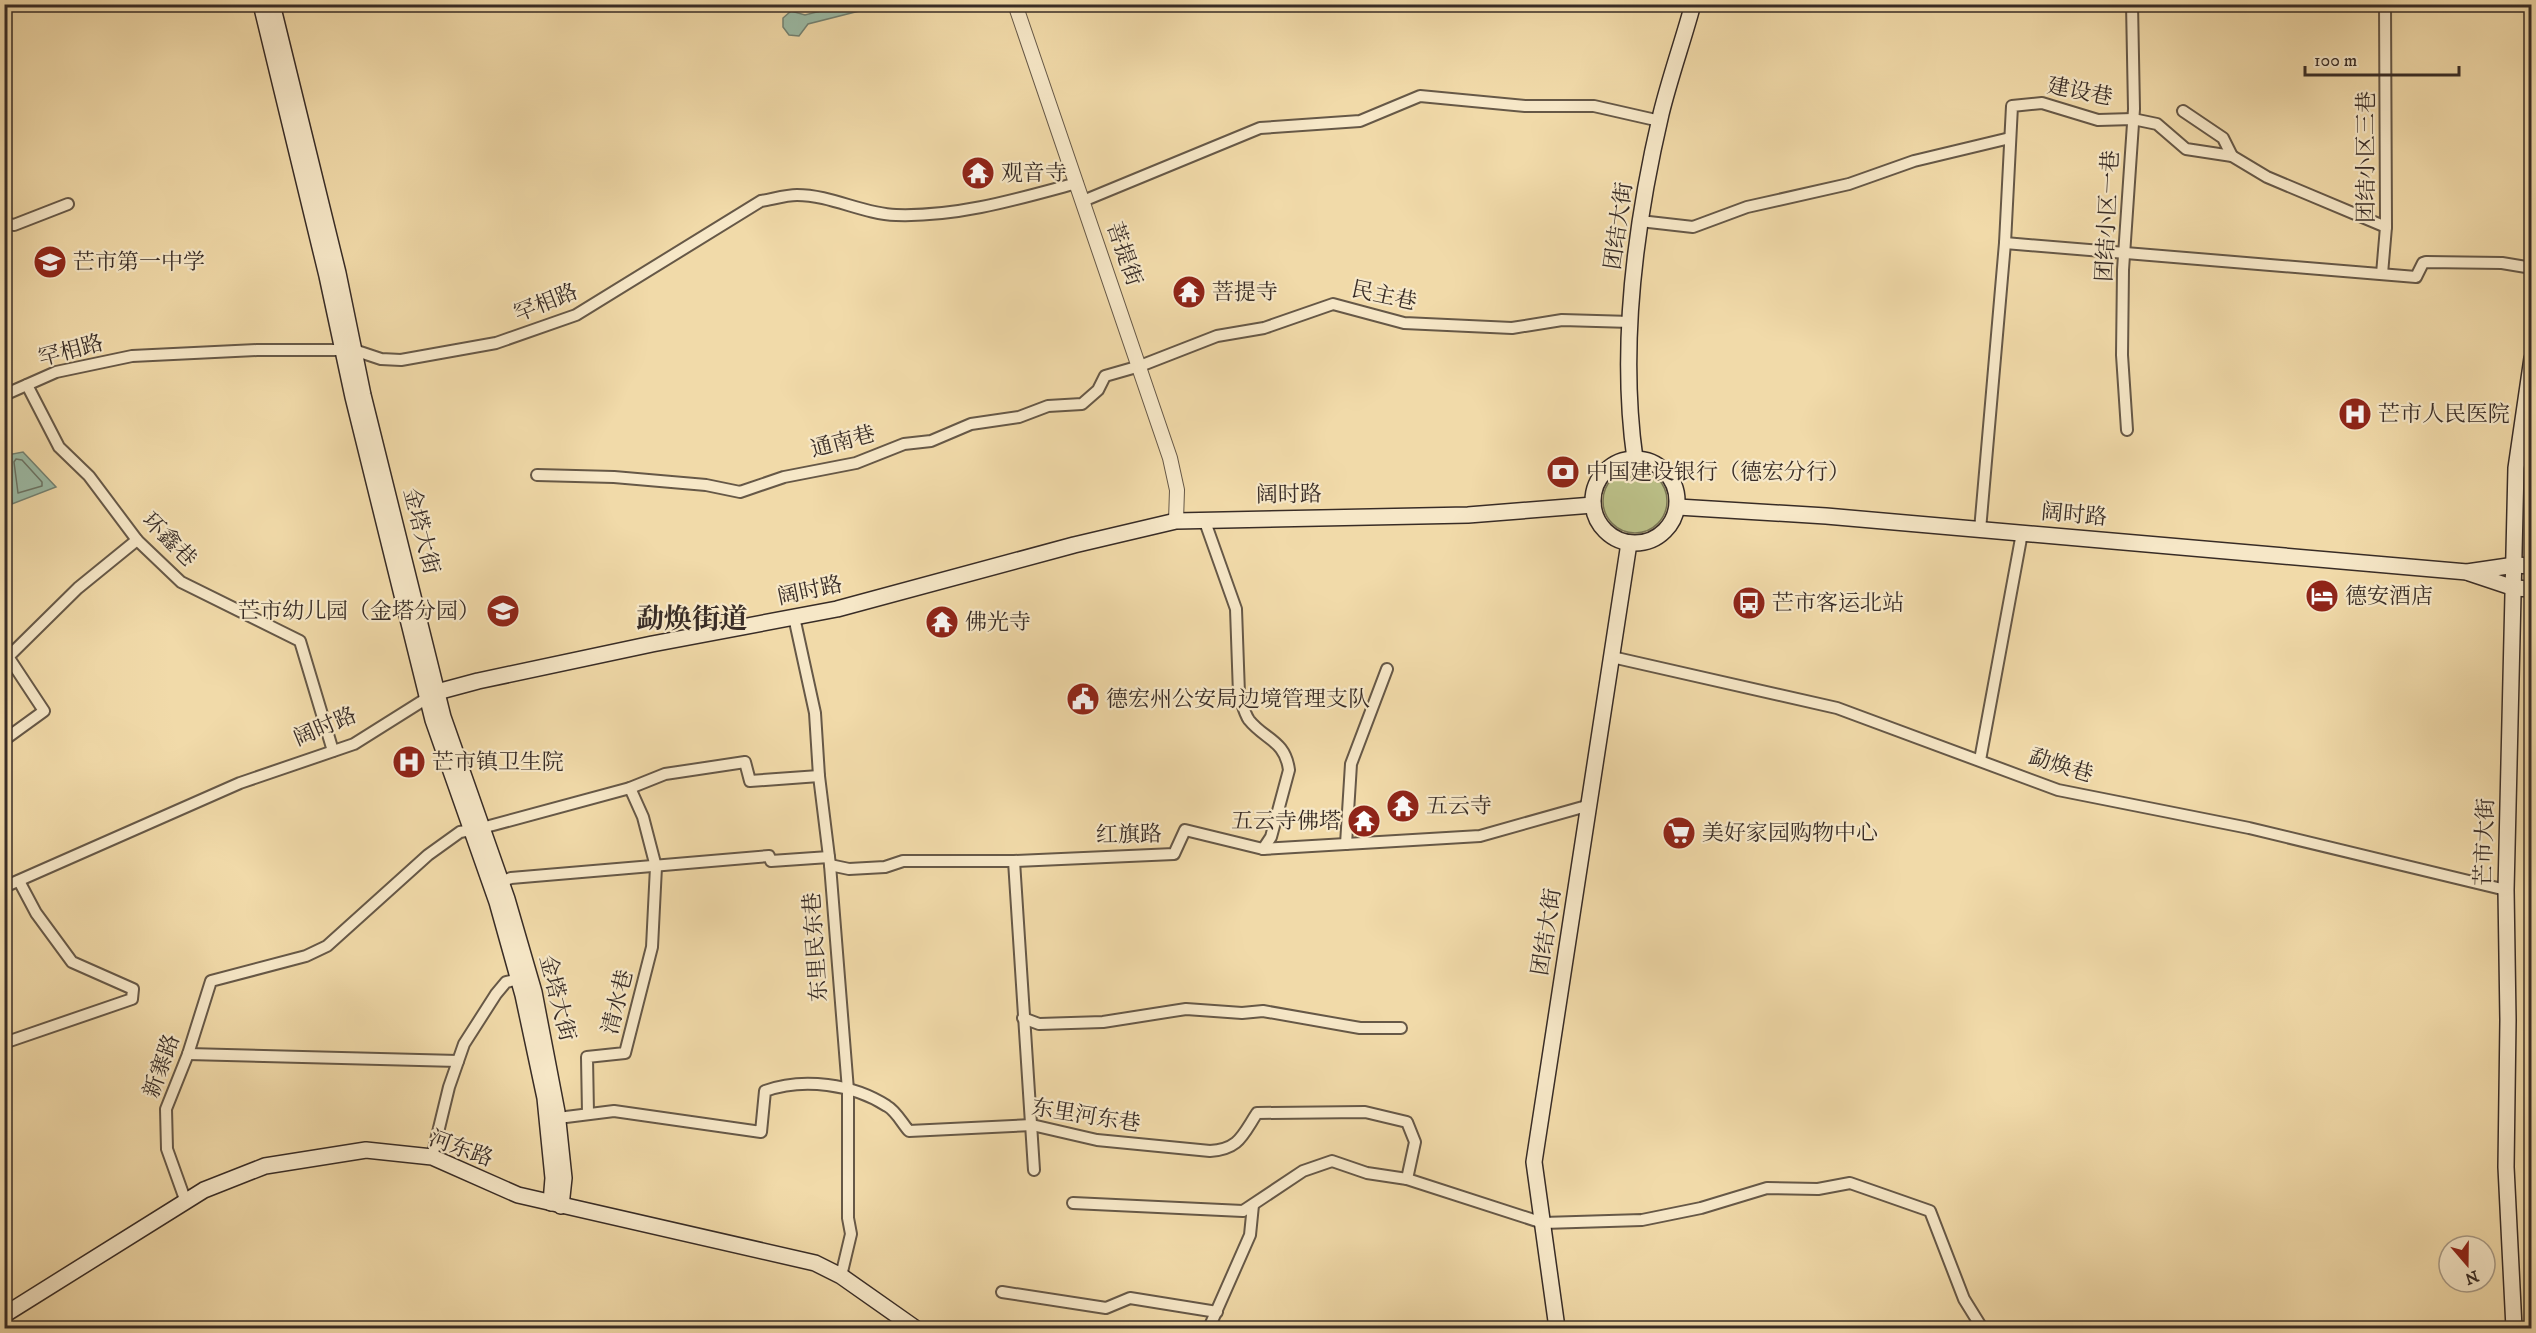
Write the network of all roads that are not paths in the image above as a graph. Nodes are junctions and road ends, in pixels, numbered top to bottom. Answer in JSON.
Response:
{"nodes":[{"id":1,"x":261,"y":4,"type":"edge"},
{"id":2,"x":272,"y":4,"type":"edge"},
{"id":3,"x":1015,"y":4,"type":"edge"},
{"id":4,"x":1694,"y":4,"type":"edge"},
{"id":5,"x":2132,"y":4,"type":"edge"},
{"id":6,"x":2385,"y":4,"type":"edge"},
{"id":7,"x":2183,"y":111,"type":"dead end"},
{"id":8,"x":2133,"y":119,"type":"junction"},
{"id":9,"x":1660,"y":121,"type":"junction"},
{"id":10,"x":2010,"y":138,"type":"junction"},
{"id":11,"x":2232,"y":156,"type":"junction"},
{"id":12,"x":1077,"y":183,"type":"junction"},
{"id":13,"x":1083,"y":201,"type":"junction"},
{"id":14,"x":68,"y":204,"type":"dead end"},
{"id":15,"x":1640,"y":221,"type":"junction"},
{"id":16,"x":4,"y":223,"type":"edge"},
{"id":17,"x":2386,"y":227,"type":"junction"},
{"id":18,"x":2005,"y":243,"type":"junction"},
{"id":19,"x":2124,"y":255,"type":"junction"},
{"id":20,"x":2532,"y":268,"type":"edge"},
{"id":21,"x":2382,"y":274,"type":"junction"},
{"id":22,"x":1631,"y":322,"type":"junction"},
{"id":23,"x":348,"y":350,"type":"junction"},
{"id":24,"x":2532,"y":358,"type":"edge"},
{"id":25,"x":1140,"y":366,"type":"junction"},
{"id":26,"x":27,"y":385,"type":"junction"},
{"id":27,"x":4,"y":395,"type":"edge"},
{"id":28,"x":2127,"y":430,"type":"dead end"},
{"id":29,"x":1635,"y":459,"type":"junction"},
{"id":30,"x":537,"y":475,"type":"dead end"},
{"id":31,"x":1593,"y":506,"type":"junction"},
{"id":32,"x":1677,"y":507,"type":"junction"},
{"id":33,"x":1204,"y":519,"type":"junction"},
{"id":34,"x":1176,"y":521,"type":"junction"},
{"id":35,"x":1980,"y":530,"type":"junction"},
{"id":36,"x":2022,"y":533,"type":"junction"},
{"id":37,"x":137,"y":540,"type":"junction"},
{"id":38,"x":1629,"y":543,"type":"junction"},
{"id":39,"x":2515,"y":565,"type":"junction"},
{"id":40,"x":2532,"y":566,"type":"edge"},
{"id":41,"x":2467,"y":572,"type":"junction"},
{"id":42,"x":2514,"y":588,"type":"junction"},
{"id":43,"x":2532,"y":589,"type":"edge"},
{"id":44,"x":794,"y":617,"type":"junction"},
{"id":45,"x":1612,"y":657,"type":"junction"},
{"id":46,"x":7,"y":660,"type":"edge"},
{"id":47,"x":1387,"y":669,"type":"dead end"},
{"id":48,"x":432,"y":695,"type":"junction"},
{"id":49,"x":4,"y":740,"type":"edge"},
{"id":50,"x":333,"y":752,"type":"junction"},
{"id":51,"x":1980,"y":760,"type":"junction"},
{"id":52,"x":819,"y":776,"type":"junction"},
{"id":53,"x":630,"y":788,"type":"junction"},
{"id":54,"x":1590,"y":806,"type":"junction"},
{"id":55,"x":477,"y":829,"type":"junction"},
{"id":56,"x":1346,"y":844,"type":"junction"},
{"id":57,"x":1263,"y":849,"type":"junction"},
{"id":58,"x":829,"y":861,"type":"junction"},
{"id":59,"x":1014,"y":861,"type":"junction"},
{"id":60,"x":656,"y":867,"type":"junction"},
{"id":61,"x":19,"y":881,"type":"junction"},
{"id":62,"x":501,"y":882,"type":"junction"},
{"id":63,"x":4,"y":887,"type":"edge"},
{"id":64,"x":2506,"y":890,"type":"junction"},
{"id":65,"x":519,"y":979,"type":"junction"},
{"id":66,"x":1023,"y":1018,"type":"junction"},
{"id":67,"x":1401,"y":1028,"type":"dead end"},
{"id":68,"x":4,"y":1043,"type":"edge"},
{"id":69,"x":188,"y":1054,"type":"junction"},
{"id":70,"x":458,"y":1061,"type":"junction"},
{"id":71,"x":848,"y":1090,"type":"junction"},
{"id":72,"x":588,"y":1113,"type":"junction"},
{"id":73,"x":558,"y":1118,"type":"junction"},
{"id":74,"x":1032,"y":1125,"type":"junction"},
{"id":75,"x":432,"y":1157,"type":"junction"},
{"id":76,"x":1034,"y":1170,"type":"dead end"},
{"id":77,"x":1407,"y":1179,"type":"junction"},
{"id":78,"x":186,"y":1202,"type":"junction"},
{"id":79,"x":1073,"y":1203,"type":"dead end"},
{"id":80,"x":556,"y":1204,"type":"junction"},
{"id":81,"x":1253,"y":1205,"type":"junction"},
{"id":82,"x":1543,"y":1223,"type":"junction"},
{"id":83,"x":841,"y":1276,"type":"junction"},
{"id":84,"x":1002,"y":1292,"type":"dead end"},
{"id":85,"x":1217,"y":1312,"type":"junction"},
{"id":86,"x":4,"y":1315,"type":"edge"},
{"id":87,"x":915,"y":1329,"type":"edge"},
{"id":88,"x":1209,"y":1329,"type":"edge"},
{"id":89,"x":1557,"y":1329,"type":"edge"},
{"id":90,"x":1982,"y":1329,"type":"edge"},
{"id":91,"x":2514,"y":1329,"type":"edge"}],
"edges":[{"from":1,"to":23,"type":"main road","name":"金塔大街"},
{"from":2,"to":23,"type":"main road","name":"金塔大街"},
{"from":3,"to":12,"type":"street","name":"菩提街"},
{"from":4,"to":9,"type":"main road","name":"团结大街"},
{"from":5,"to":8,"type":"street","name":"团结小区一巷"},
{"from":6,"to":17,"type":"street","name":"团结小区三巷"},
{"from":7,"to":11,"type":"street"},
{"from":8,"to":10,"type":"street","name":"建设巷"},
{"from":8,"to":11,"type":"street","name":"建设巷"},
{"from":8,"to":19,"type":"street","name":"团结小区一巷"},
{"from":9,"to":13,"type":"street"},
{"from":9,"to":15,"type":"main road","name":"团结大街"},
{"from":10,"to":15,"type":"street"},
{"from":10,"to":18,"type":"street"},
{"from":11,"to":17,"type":"street","name":"建设巷"},
{"from":12,"to":13,"type":"street","name":"菩提街"},
{"from":12,"to":23,"type":"street","name":"罕相路"},
{"from":13,"to":25,"type":"street","name":"菩提街"},
{"from":14,"to":16,"type":"street"},
{"from":15,"to":22,"type":"main road","name":"团结大街"},
{"from":17,"to":21,"type":"street","name":"团结小区三巷"},
{"from":18,"to":19,"type":"street"},
{"from":18,"to":35,"type":"street"},
{"from":19,"to":21,"type":"street"},
{"from":19,"to":28,"type":"street","name":"团结小区一巷"},
{"from":20,"to":21,"type":"street"},
{"from":22,"to":25,"type":"street","name":"民主巷"},
{"from":22,"to":29,"type":"main road","name":"团结大街"},
{"from":23,"to":26,"type":"street","name":"罕相路"},
{"from":23,"to":48,"type":"main road","name":"金塔大街"},
{"from":24,"to":39,"type":"main road","name":"芒市大街"},
{"from":25,"to":30,"type":"street","name":"通南巷"},
{"from":25,"to":34,"type":"street","name":"菩提街"},
{"from":26,"to":27,"type":"street","name":"罕相路"},
{"from":26,"to":37,"type":"street","name":"环鑫巷"},
{"from":29,"to":31,"type":"main road"},
{"from":29,"to":32,"type":"main road"},
{"from":31,"to":33,"type":"main road","name":"阔时路"},
{"from":31,"to":38,"type":"main road"},
{"from":32,"to":35,"type":"main road","name":"阔时路"},
{"from":32,"to":38,"type":"main road"},
{"from":33,"to":34,"type":"main road","name":"阔时路"},
{"from":33,"to":57,"type":"street"},
{"from":34,"to":44,"type":"main road","name":"阔时路"},
{"from":35,"to":36,"type":"main road","name":"阔时路"},
{"from":36,"to":41,"type":"main road","name":"阔时路"},
{"from":36,"to":51,"type":"street"},
{"from":37,"to":46,"type":"street"},
{"from":37,"to":50,"type":"street","name":"环鑫巷"},
{"from":38,"to":45,"type":"main road","name":"团结大街"},
{"from":39,"to":40,"type":"main road"},
{"from":39,"to":41,"type":"main road"},
{"from":39,"to":42,"type":"main road","name":"芒市大街"},
{"from":41,"to":42,"type":"main road"},
{"from":42,"to":43,"type":"main road"},
{"from":42,"to":64,"type":"main road","name":"芒市大街"},
{"from":44,"to":48,"type":"main road","name":"阔时路"},
{"from":44,"to":52,"type":"street","name":"东里民东巷"},
{"from":45,"to":51,"type":"street","name":"勐焕巷"},
{"from":45,"to":54,"type":"main road","name":"团结大街"},
{"from":46,"to":49,"type":"street"},
{"from":47,"to":56,"type":"street"},
{"from":48,"to":50,"type":"street","name":"阔时路"},
{"from":48,"to":55,"type":"main road","name":"金塔大街"},
{"from":50,"to":61,"type":"street","name":"阔时路"},
{"from":51,"to":64,"type":"street","name":"勐焕巷"},
{"from":52,"to":53,"type":"street"},
{"from":52,"to":58,"type":"street","name":"东里民东巷"},
{"from":53,"to":55,"type":"street"},
{"from":53,"to":60,"type":"street","name":"清水巷"},
{"from":54,"to":56,"type":"street","name":"红旗路"},
{"from":54,"to":82,"type":"main road","name":"团结大街"},
{"from":55,"to":62,"type":"main road","name":"金塔大街"},
{"from":55,"to":65,"type":"main road","name":"金塔大街"},
{"from":55,"to":69,"type":"street","name":"新寨路"},
{"from":56,"to":57,"type":"street","name":"红旗路"},
{"from":57,"to":59,"type":"street","name":"红旗路"},
{"from":58,"to":59,"type":"street","name":"红旗路"},
{"from":58,"to":60,"type":"street"},
{"from":58,"to":71,"type":"street","name":"东里民东巷"},
{"from":59,"to":66,"type":"street"},
{"from":60,"to":62,"type":"street"},
{"from":60,"to":72,"type":"street","name":"清水巷"},
{"from":61,"to":63,"type":"street","name":"阔时路"},
{"from":61,"to":68,"type":"street"},
{"from":62,"to":73,"type":"main road","name":"金塔大街"},
{"from":64,"to":91,"type":"main road","name":"芒市大街"},
{"from":65,"to":70,"type":"street"},
{"from":65,"to":80,"type":"main road","name":"金塔大街"},
{"from":66,"to":67,"type":"street"},
{"from":66,"to":74,"type":"street"},
{"from":69,"to":70,"type":"street"},
{"from":69,"to":78,"type":"street","name":"新寨路"},
{"from":70,"to":75,"type":"street"},
{"from":71,"to":72,"type":"street","name":"东里河东巷"},
{"from":71,"to":74,"type":"street","name":"东里河东巷"},
{"from":71,"to":83,"type":"street","name":"东里民东巷"},
{"from":72,"to":73,"type":"street","name":"东里河东巷"},
{"from":73,"to":80,"type":"main road","name":"金塔大街"},
{"from":74,"to":76,"type":"street"},
{"from":74,"to":77,"type":"street","name":"东里河东巷"},
{"from":75,"to":78,"type":"main road","name":"河东路"},
{"from":75,"to":80,"type":"main road","name":"河东路"},
{"from":77,"to":81,"type":"street"},
{"from":77,"to":82,"type":"street"},
{"from":78,"to":86,"type":"main road","name":"河东路"},
{"from":79,"to":81,"type":"street"},
{"from":80,"to":83,"type":"main road","name":"河东路"},
{"from":81,"to":85,"type":"street"},
{"from":82,"to":89,"type":"main road","name":"团结大街"},
{"from":82,"to":90,"type":"street"},
{"from":83,"to":87,"type":"main road","name":"河东路"},
{"from":84,"to":85,"type":"street"},
{"from":85,"to":88,"type":"street"}]}
